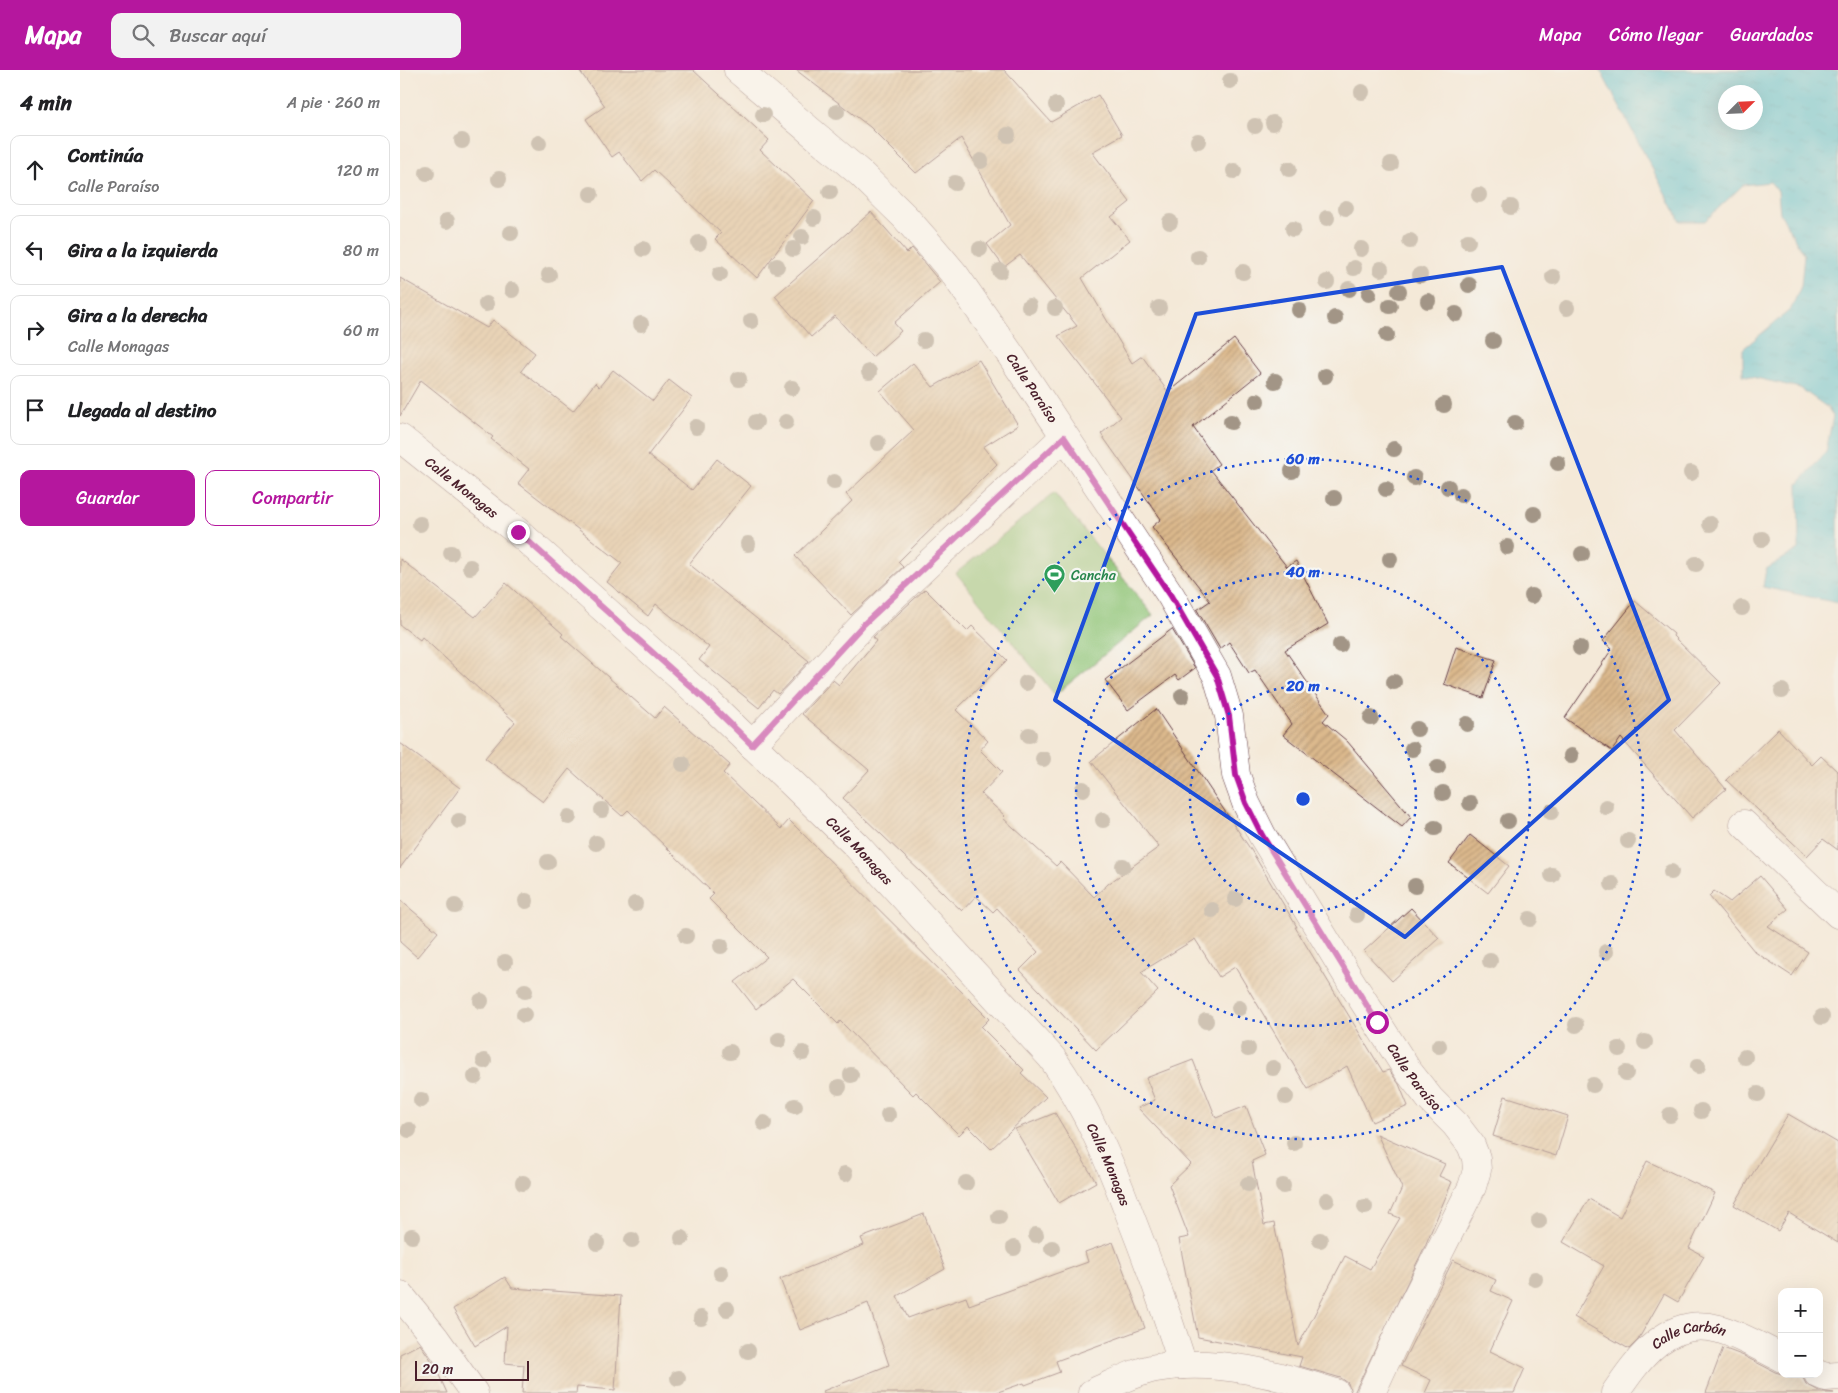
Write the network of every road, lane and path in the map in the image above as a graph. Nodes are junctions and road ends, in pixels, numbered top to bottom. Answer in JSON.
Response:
{"nodes":[{"id":1,"x":738,"y":70,"type":"edge"},
{"id":2,"x":1064,"y":437,"type":"junction"},
{"id":3,"x":400,"y":438,"type":"edge"},
{"id":4,"x":752,"y":745,"type":"junction"},
{"id":5,"x":1744,"y":824,"type":"dead end"},
{"id":6,"x":1838,"y":914,"type":"edge"},
{"id":7,"x":400,"y":1295,"type":"edge"},
{"id":8,"x":1778,"y":1356,"type":"edge"},
{"id":9,"x":1182,"y":1365,"type":"junction"},
{"id":10,"x":1823,"y":1376,"type":"edge"},
{"id":11,"x":1838,"y":1376,"type":"edge"},
{"id":12,"x":474,"y":1393,"type":"edge"},
{"id":13,"x":1092,"y":1393,"type":"edge"},
{"id":14,"x":1336,"y":1393,"type":"edge"},
{"id":15,"x":1371,"y":1393,"type":"edge"},
{"id":16,"x":1615,"y":1393,"type":"edge"}],
"edges":[{"from":1,"to":2,"type":"street","name":"Calle Paraíso"},
{"from":2,"to":4,"type":"street"},
{"from":2,"to":15,"type":"street","name":"Calle Paraíso"},
{"from":3,"to":4,"type":"street","name":"Calle Monagas"},
{"from":4,"to":9,"type":"street","name":"Calle Monagas"},
{"from":5,"to":6,"type":"street"},
{"from":7,"to":12,"type":"street"},
{"from":8,"to":16,"type":"street","name":"Calle Carbón"},
{"from":9,"to":13,"type":"street"},
{"from":9,"to":14,"type":"street"},
{"from":10,"to":11,"type":"street"}]}
